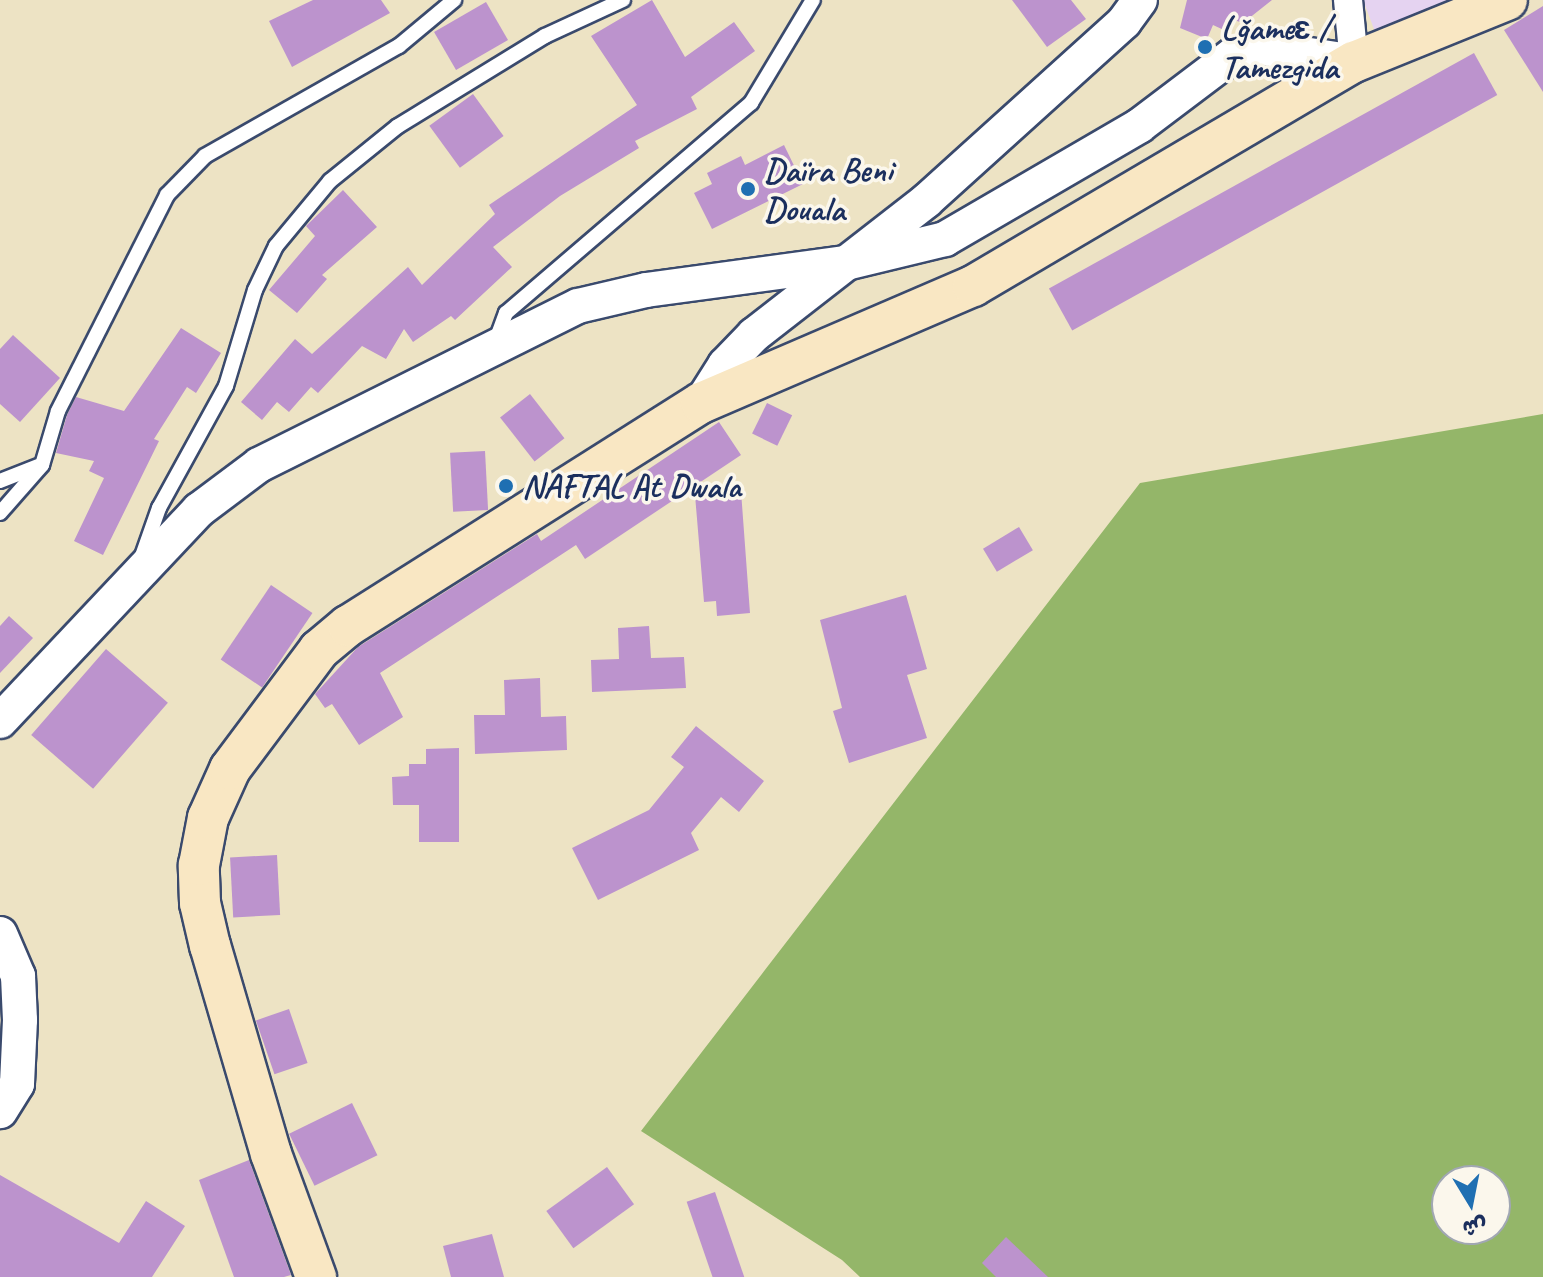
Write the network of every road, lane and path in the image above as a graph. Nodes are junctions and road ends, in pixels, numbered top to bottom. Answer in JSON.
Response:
{"nodes":[{"id":1,"x":454,"y":0,"type":"edge"},
{"id":2,"x":623,"y":0,"type":"edge"},
{"id":3,"x":813,"y":0,"type":"edge"},
{"id":4,"x":1140,"y":0,"type":"edge"},
{"id":5,"x":1348,"y":0,"type":"edge"},
{"id":6,"x":1507,"y":0,"type":"edge"},
{"id":7,"x":1354,"y":62,"type":"junction"},
{"id":8,"x":846,"y":263,"type":"junction"},
{"id":9,"x":494,"y":347,"type":"junction"},
{"id":10,"x":701,"y":403,"type":"junction"},
{"id":11,"x":42,"y":465,"type":"junction"},
{"id":12,"x":0,"y":481,"type":"edge"},
{"id":13,"x":0,"y":513,"type":"edge"},
{"id":14,"x":134,"y":579,"type":"junction"},
{"id":15,"x":0,"y":721,"type":"edge"},
{"id":16,"x":0,"y":934,"type":"edge"},
{"id":17,"x":0,"y":1111,"type":"edge"},
{"id":18,"x":316,"y":1277,"type":"edge"}],
"edges":[{"from":1,"to":11,"type":"lane"},
{"from":2,"to":14,"type":"lane"},
{"from":3,"to":9,"type":"lane"},
{"from":4,"to":8,"type":"street"},
{"from":5,"to":7,"type":"street"},
{"from":6,"to":7,"type":"main road"},
{"from":7,"to":8,"type":"street"},
{"from":7,"to":10,"type":"main road"},
{"from":8,"to":9,"type":"street"},
{"from":8,"to":10,"type":"street"},
{"from":9,"to":14,"type":"street"},
{"from":10,"to":18,"type":"main road"},
{"from":11,"to":12,"type":"lane"},
{"from":11,"to":13,"type":"lane"},
{"from":14,"to":15,"type":"street"},
{"from":16,"to":17,"type":"street"}]}
